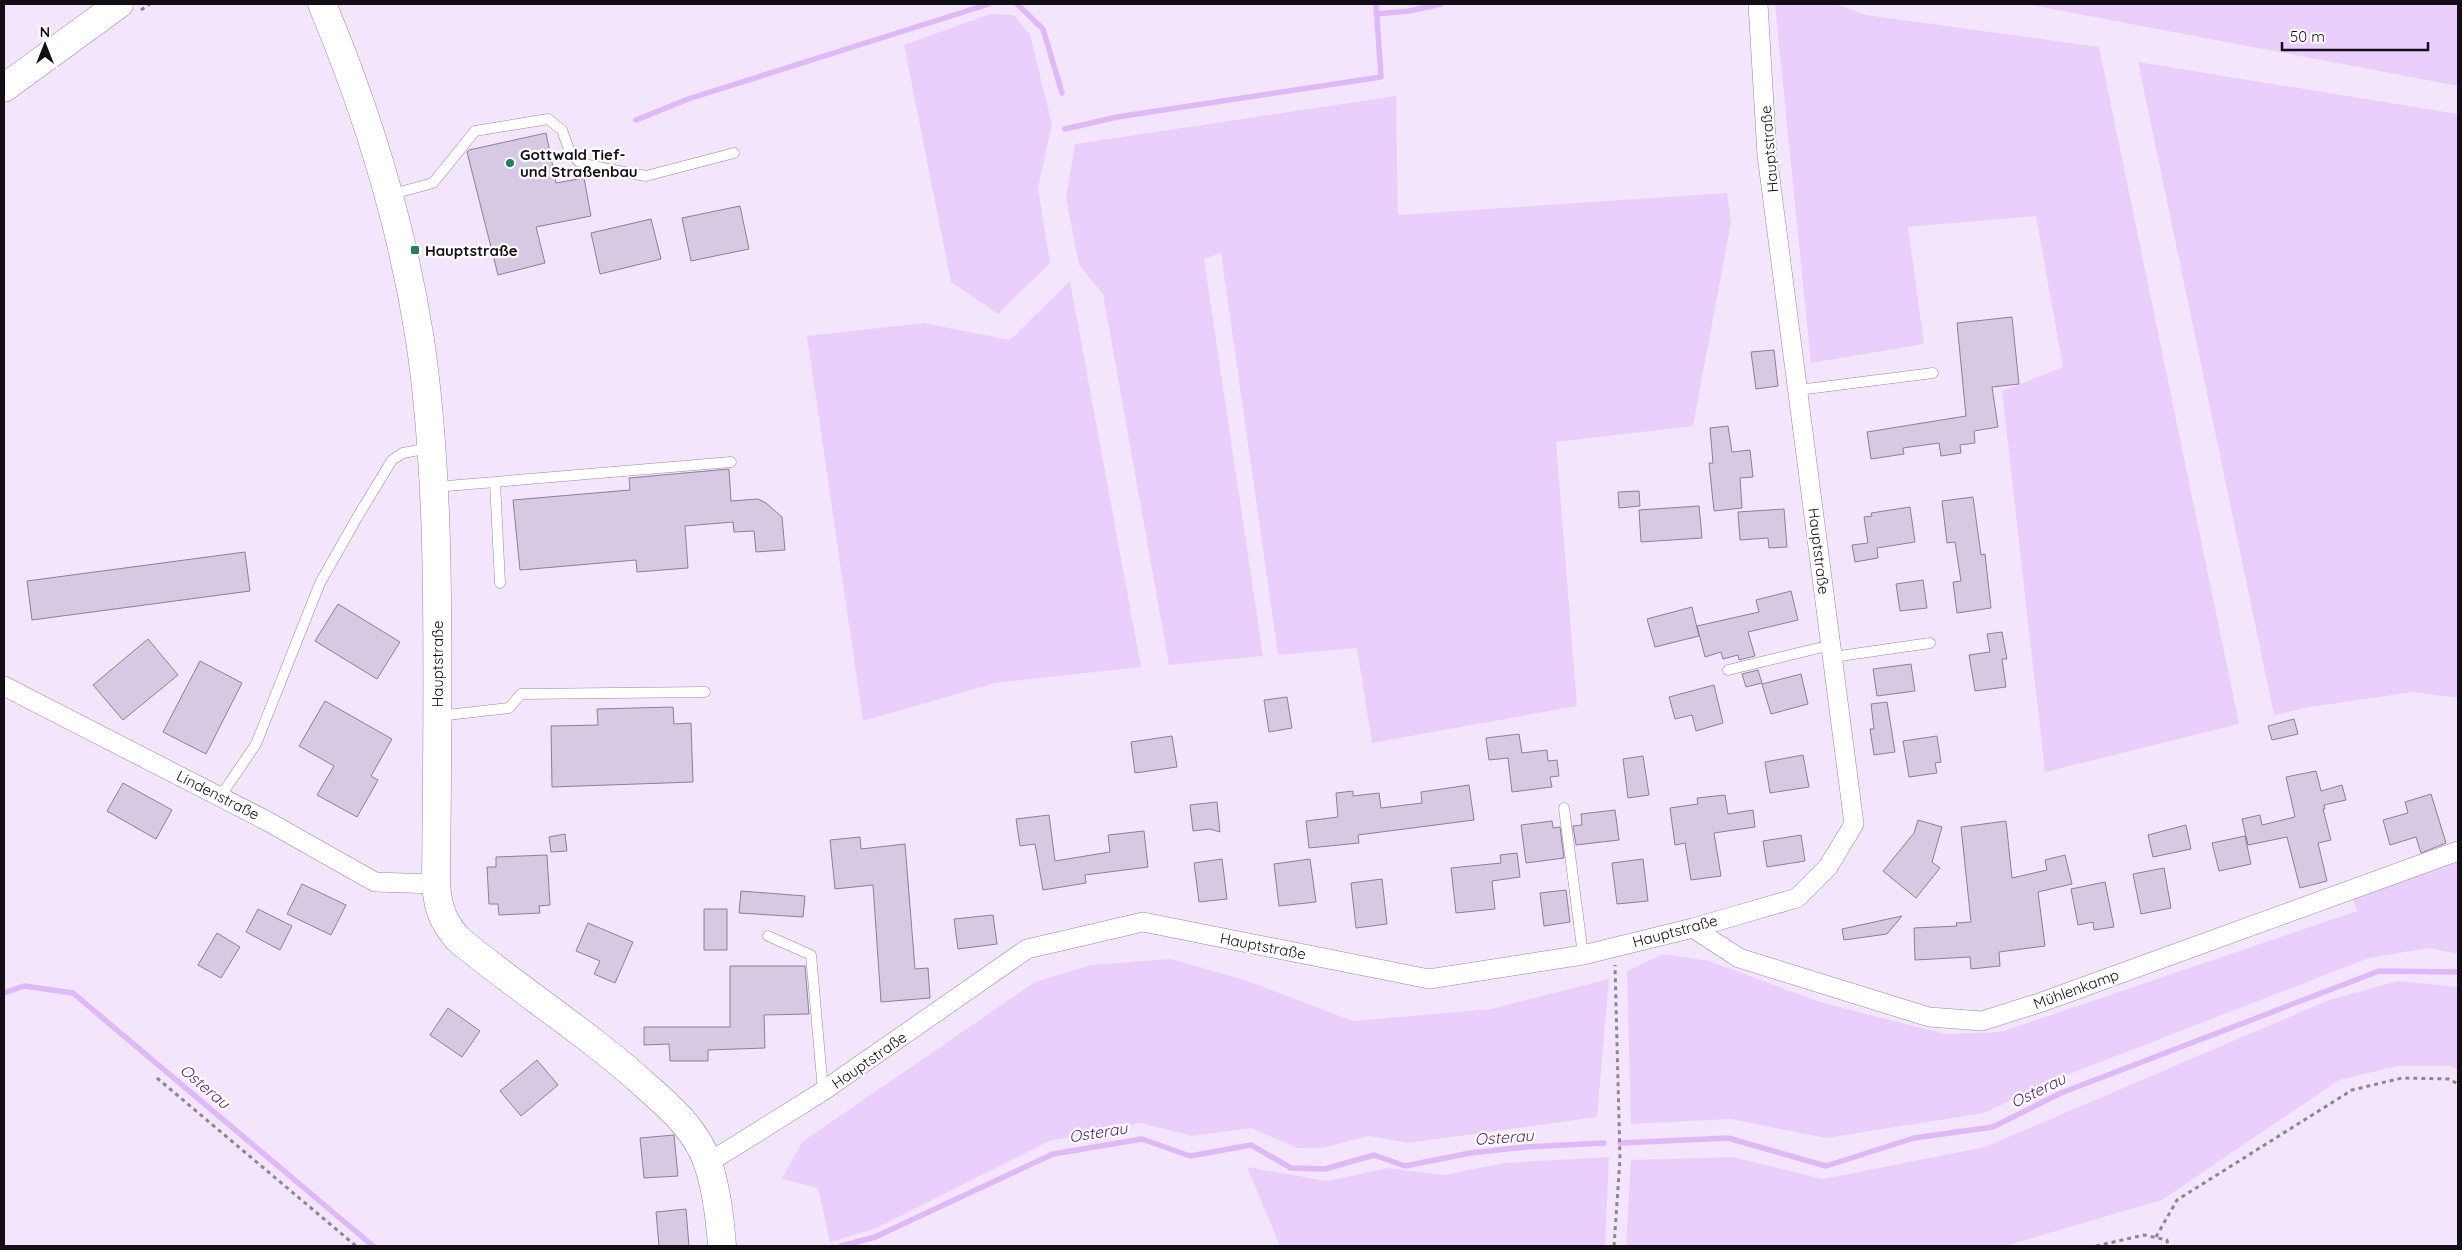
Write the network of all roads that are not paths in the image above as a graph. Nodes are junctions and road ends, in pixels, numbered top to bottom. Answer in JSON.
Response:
{"nodes":[{"id":1,"x":119,"y":4,"type":"edge"},
{"id":2,"x":1758,"y":4,"type":"edge"},
{"id":3,"x":327,"y":16,"type":"edge"},
{"id":4,"x":4,"y":88,"type":"edge"},
{"id":5,"x":734,"y":153,"type":"dead end"},
{"id":6,"x":388,"y":195,"type":"junction"},
{"id":7,"x":1933,"y":373,"type":"dead end"},
{"id":8,"x":1798,"y":390,"type":"junction"},
{"id":9,"x":432,"y":448,"type":"junction"},
{"id":10,"x":731,"y":462,"type":"dead end"},
{"id":11,"x":495,"y":482,"type":"junction"},
{"id":12,"x":434,"y":488,"type":"junction"},
{"id":13,"x":500,"y":583,"type":"dead end"},
{"id":14,"x":1930,"y":643,"type":"dead end"},
{"id":15,"x":1832,"y":651,"type":"junction"},
{"id":16,"x":1728,"y":670,"type":"dead end"},
{"id":17,"x":4,"y":686,"type":"edge"},
{"id":18,"x":705,"y":692,"type":"dead end"},
{"id":19,"x":437,"y":716,"type":"junction"},
{"id":20,"x":220,"y":797,"type":"junction"},
{"id":21,"x":1564,"y":808,"type":"dead end"},
{"id":22,"x":2458,"y":852,"type":"edge"},
{"id":23,"x":436,"y":884,"type":"junction"},
{"id":24,"x":1693,"y":928,"type":"junction"},
{"id":25,"x":768,"y":936,"type":"dead end"},
{"id":26,"x":1583,"y":955,"type":"junction"},
{"id":27,"x":823,"y":1092,"type":"junction"},
{"id":28,"x":708,"y":1163,"type":"junction"},
{"id":29,"x":722,"y":1246,"type":"edge"}],
"edges":[{"from":1,"to":4,"type":"street"},
{"from":2,"to":8,"type":"street","name":"Hauptstraße"},
{"from":3,"to":6,"type":"street","name":"Hauptstraße"},
{"from":5,"to":6,"type":"lane"},
{"from":6,"to":9,"type":"street","name":"Hauptstraße"},
{"from":7,"to":8,"type":"lane"},
{"from":8,"to":15,"type":"street","name":"Hauptstraße"},
{"from":9,"to":12,"type":"street","name":"Hauptstraße"},
{"from":9,"to":20,"type":"lane"},
{"from":10,"to":11,"type":"lane"},
{"from":11,"to":12,"type":"lane"},
{"from":11,"to":13,"type":"lane"},
{"from":12,"to":19,"type":"street","name":"Hauptstraße"},
{"from":14,"to":15,"type":"lane"},
{"from":15,"to":16,"type":"lane"},
{"from":15,"to":24,"type":"street","name":"Hauptstraße"},
{"from":17,"to":20,"type":"street","name":"Lindenstraße"},
{"from":18,"to":19,"type":"lane"},
{"from":19,"to":23,"type":"street","name":"Hauptstraße"},
{"from":20,"to":23,"type":"street","name":"Lindenstraße"},
{"from":21,"to":26,"type":"lane"},
{"from":22,"to":24,"type":"street","name":"Mühlenkamp"},
{"from":23,"to":28,"type":"street","name":"Hauptstraße"},
{"from":24,"to":26,"type":"street","name":"Hauptstraße"},
{"from":25,"to":27,"type":"lane"},
{"from":26,"to":27,"type":"street","name":"Hauptstraße"},
{"from":27,"to":28,"type":"street","name":"Hauptstraße"},
{"from":28,"to":29,"type":"street","name":"Hauptstraße"}]}
